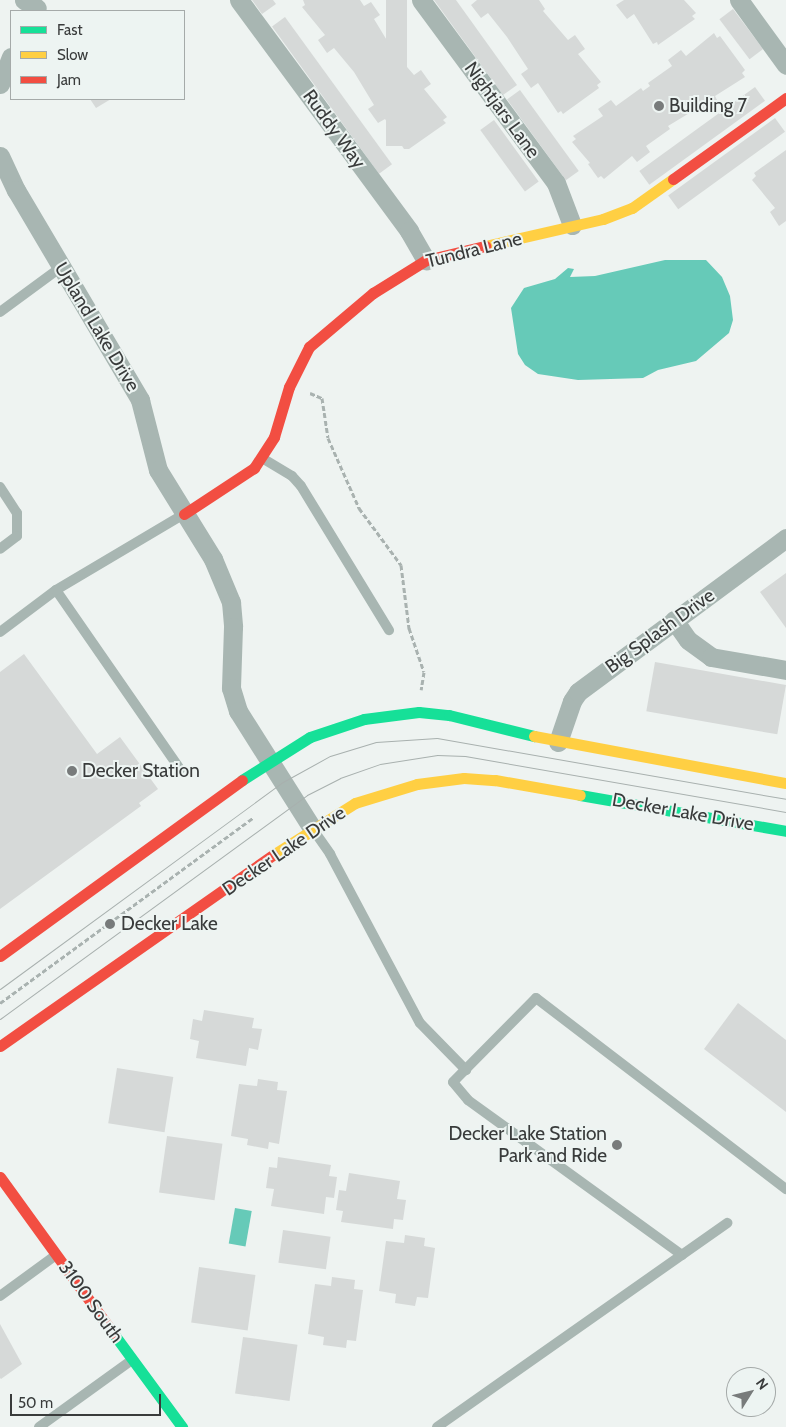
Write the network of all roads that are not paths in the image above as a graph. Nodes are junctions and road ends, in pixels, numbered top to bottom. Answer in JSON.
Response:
{"nodes":[{"id":1,"x":239,"y":0,"type":"edge"},
{"id":2,"x":421,"y":0,"type":"edge"},
{"id":3,"x":739,"y":0,"type":"edge"},
{"id":4,"x":10,"y":59,"type":"edge"},
{"id":5,"x":786,"y":65,"type":"edge"},
{"id":6,"x":0,"y":84,"type":"edge"},
{"id":7,"x":786,"y":98,"type":"edge"},
{"id":8,"x":0,"y":156,"type":"edge"},
{"id":9,"x":572,"y":225,"type":"junction"},
{"id":10,"x":426,"y":260,"type":"junction"},
{"id":11,"x":61,"y":267,"type":"junction"},
{"id":12,"x":0,"y":312,"type":"edge"},
{"id":13,"x":262,"y":458,"type":"junction"},
{"id":14,"x":0,"y":487,"type":"edge"},
{"id":15,"x":184,"y":514,"type":"junction"},
{"id":16,"x":786,"y":538,"type":"edge"},
{"id":17,"x":0,"y":549,"type":"edge"},
{"id":18,"x":56,"y":590,"type":"junction"},
{"id":19,"x":674,"y":620,"type":"junction"},
{"id":20,"x":390,"y":630,"type":"dead end"},
{"id":21,"x":0,"y":632,"type":"edge"},
{"id":22,"x":786,"y":670,"type":"edge"},
{"id":23,"x":558,"y":742,"type":"junction"},
{"id":24,"x":267,"y":762,"type":"junction"},
{"id":25,"x":180,"y":769,"type":"dead end"},
{"id":26,"x":786,"y":783,"type":"edge"},
{"id":27,"x":312,"y":828,"type":"junction"},
{"id":28,"x":786,"y":831,"type":"edge"},
{"id":29,"x":0,"y":956,"type":"edge"},
{"id":30,"x":0,"y":1046,"type":"edge"},
{"id":31,"x":466,"y":1070,"type":"junction"},
{"id":32,"x":0,"y":1176,"type":"edge"},
{"id":33,"x":786,"y":1189,"type":"edge"},
{"id":34,"x":727,"y":1223,"type":"dead end"},
{"id":35,"x":57,"y":1254,"type":"junction"},
{"id":36,"x":682,"y":1255,"type":"junction"},
{"id":37,"x":0,"y":1296,"type":"edge"},
{"id":38,"x":133,"y":1359,"type":"junction"},
{"id":39,"x":39,"y":1427,"type":"edge"},
{"id":40,"x":182,"y":1427,"type":"edge"},
{"id":41,"x":437,"y":1427,"type":"edge"}],
"edges":[{"from":1,"to":10,"type":"street","name":"Ruddy Way"},
{"from":2,"to":9,"type":"street","name":"Nightjars Lane"},
{"from":3,"to":5,"type":"street"},
{"from":4,"to":6,"type":"street"},
{"from":7,"to":9,"type":"street","name":"Tundra Lane"},
{"from":8,"to":11,"type":"street","name":"Upland Lake Drive"},
{"from":9,"to":10,"type":"street","name":"Tundra Lane"},
{"from":10,"to":13,"type":"street","name":"Tundra Lane"},
{"from":11,"to":12,"type":"lane"},
{"from":11,"to":15,"type":"street","name":"Upland Lake Drive"},
{"from":13,"to":15,"type":"street","name":"Tundra Lane"},
{"from":13,"to":20,"type":"lane"},
{"from":14,"to":17,"type":"lane"},
{"from":15,"to":18,"type":"lane"},
{"from":15,"to":24,"type":"street","name":"Upland Lake Drive"},
{"from":16,"to":19,"type":"street","name":"Big Splash Drive"},
{"from":18,"to":21,"type":"lane"},
{"from":18,"to":25,"type":"lane"},
{"from":19,"to":22,"type":"street"},
{"from":19,"to":23,"type":"street","name":"Big Splash Drive"},
{"from":23,"to":24,"type":"street"},
{"from":23,"to":26,"type":"street"},
{"from":24,"to":27,"type":"street","name":"Upland Lake Drive"},
{"from":24,"to":29,"type":"street"},
{"from":27,"to":28,"type":"street","name":"Decker Lake Drive"},
{"from":27,"to":30,"type":"street","name":"Decker Lake Drive"},
{"from":27,"to":31,"type":"lane"},
{"from":31,"to":33,"type":"lane"},
{"from":31,"to":36,"type":"lane"},
{"from":32,"to":35,"type":"street","name":"3100 South"},
{"from":34,"to":36,"type":"lane"},
{"from":35,"to":37,"type":"lane"},
{"from":35,"to":38,"type":"street","name":"3100 South"},
{"from":36,"to":41,"type":"lane"},
{"from":38,"to":39,"type":"lane"},
{"from":38,"to":40,"type":"street","name":"3100 South"}]}
